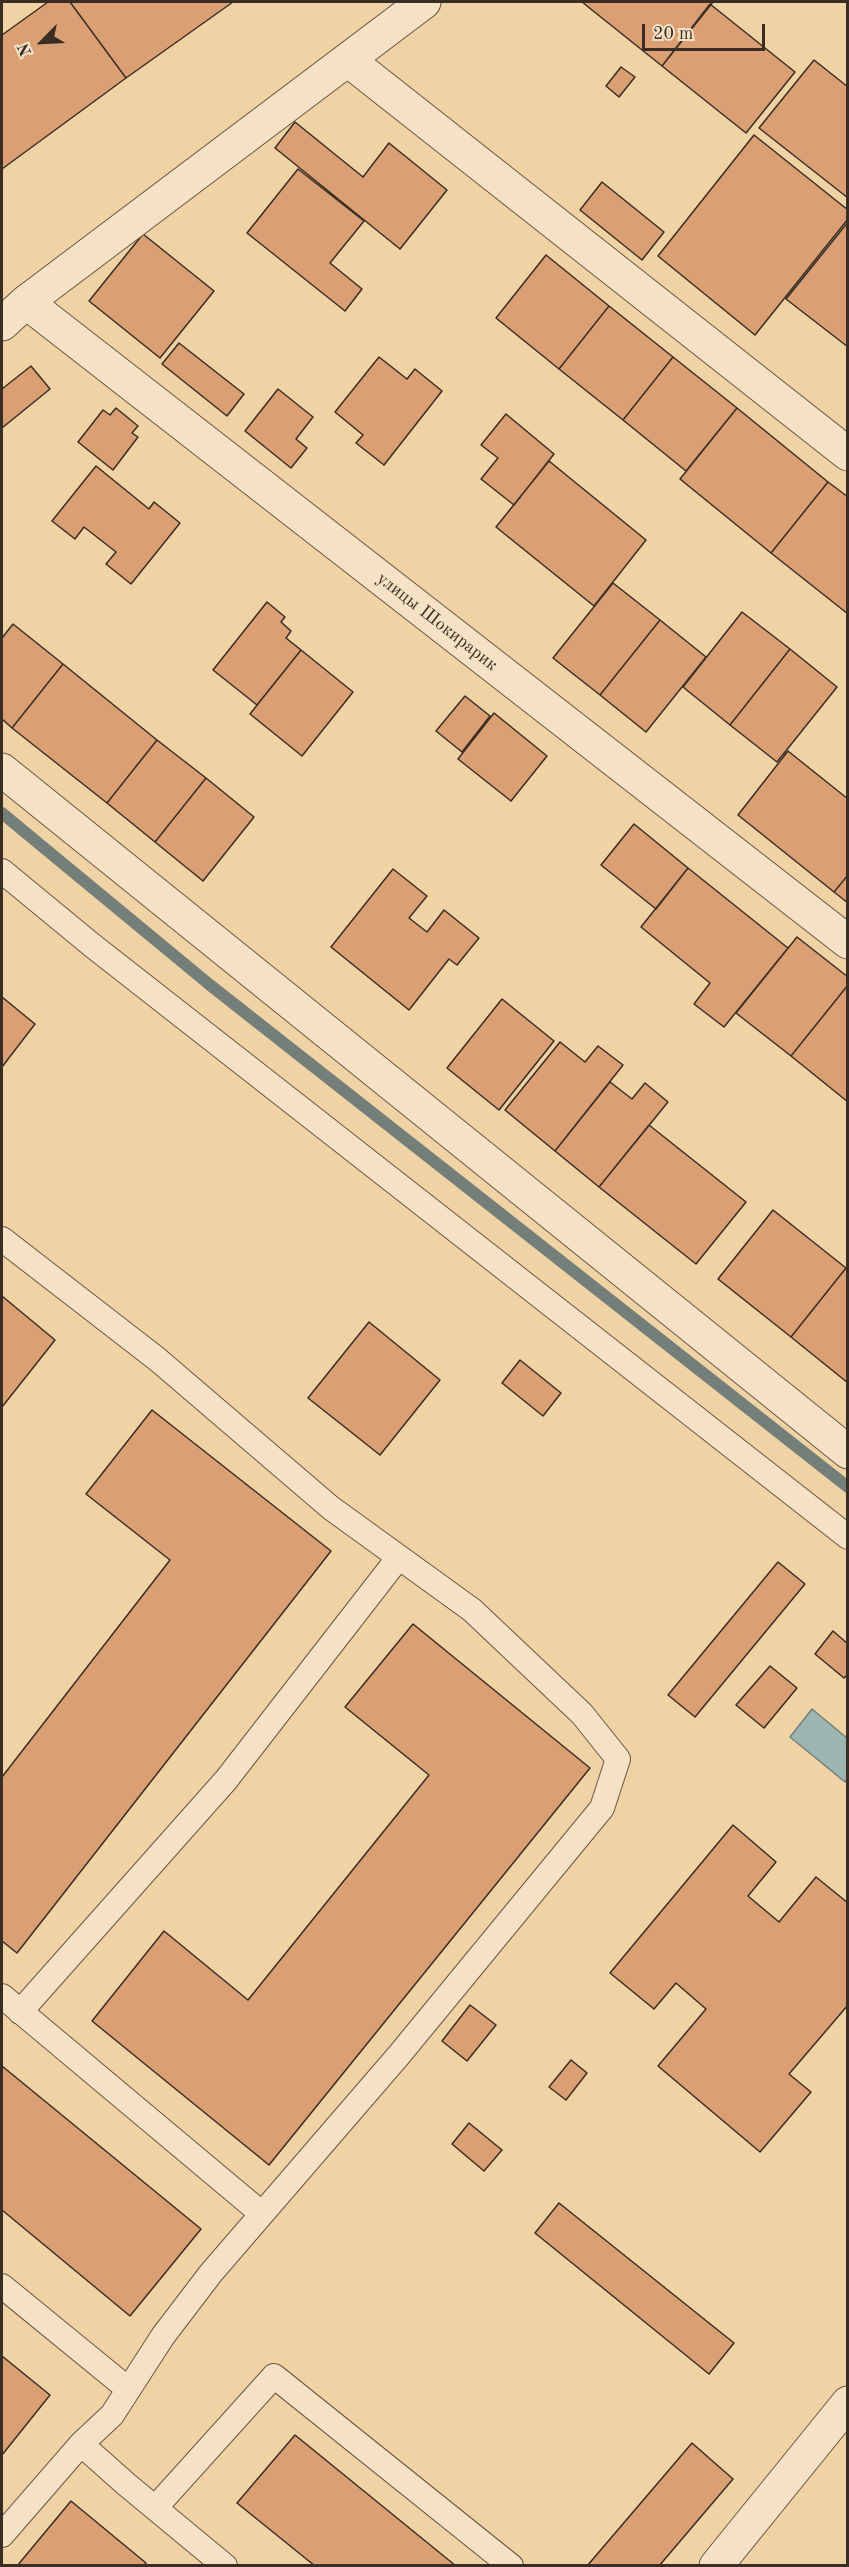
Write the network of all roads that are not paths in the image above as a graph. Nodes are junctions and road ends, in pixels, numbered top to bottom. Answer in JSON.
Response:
{"nodes":[{"id":1,"x":424,"y":2,"type":"edge"},
{"id":2,"x":348,"y":60,"type":"junction"},
{"id":3,"x":26,"y":302,"type":"junction"},
{"id":4,"x":2,"y":324,"type":"edge"},
{"id":5,"x":848,"y":454,"type":"edge"},
{"id":6,"x":2,"y":770,"type":"edge"},
{"id":7,"x":2,"y":871,"type":"edge"},
{"id":8,"x":848,"y":942,"type":"edge"},
{"id":9,"x":2,"y":1239,"type":"edge"},
{"id":10,"x":848,"y":1452,"type":"edge"},
{"id":11,"x":848,"y":1537,"type":"edge"},
{"id":12,"x":399,"y":1557,"type":"junction"},
{"id":13,"x":2,"y":1996,"type":"edge"},
{"id":14,"x":20,"y":2012,"type":"junction"},
{"id":15,"x":261,"y":2213,"type":"junction"},
{"id":16,"x":2,"y":2286,"type":"edge"},
{"id":17,"x":128,"y":2389,"type":"junction"},
{"id":18,"x":848,"y":2403,"type":"edge"},
{"id":19,"x":81,"y":2444,"type":"junction"},
{"id":20,"x":155,"y":2508,"type":"junction"},
{"id":21,"x":2,"y":2535,"type":"edge"},
{"id":22,"x":200,"y":2558,"type":"edge"},
{"id":23,"x":225,"y":2565,"type":"edge"},
{"id":24,"x":510,"y":2565,"type":"edge"},
{"id":25,"x":716,"y":2565,"type":"edge"}],
"edges":[{"from":1,"to":2,"type":"street"},
{"from":2,"to":3,"type":"street"},
{"from":2,"to":5,"type":"street"},
{"from":3,"to":4,"type":"street"},
{"from":3,"to":8,"type":"street","name":"улицы Шокирарик"},
{"from":6,"to":10,"type":"street"},
{"from":7,"to":11,"type":"lane"},
{"from":9,"to":12,"type":"lane"},
{"from":12,"to":14,"type":"lane"},
{"from":12,"to":15,"type":"lane"},
{"from":13,"to":14,"type":"lane"},
{"from":14,"to":15,"type":"lane"},
{"from":15,"to":17,"type":"lane"},
{"from":16,"to":17,"type":"lane"},
{"from":17,"to":19,"type":"lane"},
{"from":18,"to":25,"type":"street"},
{"from":19,"to":20,"type":"lane"},
{"from":19,"to":21,"type":"lane"},
{"from":20,"to":22,"type":"lane"},
{"from":20,"to":24,"type":"lane"},
{"from":22,"to":23,"type":"lane"}]}
